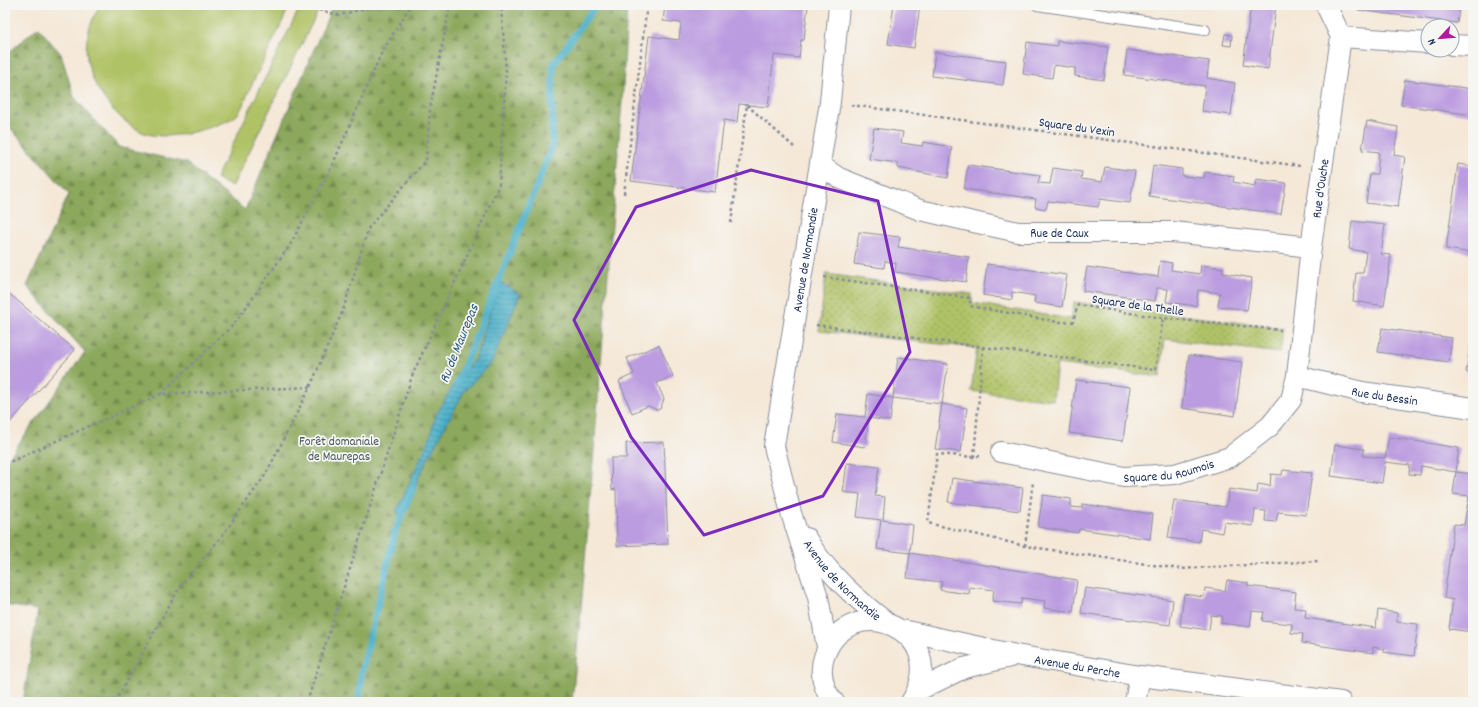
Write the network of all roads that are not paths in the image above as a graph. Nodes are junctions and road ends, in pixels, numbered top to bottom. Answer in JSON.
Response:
{"nodes":[{"id":1,"x":840,"y":5,"type":"edge"},
{"id":2,"x":1037,"y":5,"type":"edge"},
{"id":3,"x":1326,"y":5,"type":"edge"},
{"id":4,"x":1204,"y":30,"type":"dead end"},
{"id":5,"x":1341,"y":37,"type":"junction"},
{"id":6,"x":1420,"y":42,"type":"edge"},
{"id":7,"x":1460,"y":45,"type":"edge"},
{"id":8,"x":1473,"y":46,"type":"edge"},
{"id":9,"x":820,"y":165,"type":"junction"},
{"id":10,"x":1311,"y":247,"type":"junction"},
{"id":11,"x":1297,"y":376,"type":"junction"},
{"id":12,"x":1473,"y":408,"type":"edge"},
{"id":13,"x":1000,"y":452,"type":"road end"},
{"id":14,"x":791,"y":513,"type":"junction"},
{"id":15,"x":894,"y":626,"type":"junction"},
{"id":16,"x":827,"y":647,"type":"junction"},
{"id":17,"x":1016,"y":656,"type":"junction"},
{"id":18,"x":1140,"y":676,"type":"junction"},
{"id":19,"x":915,"y":696,"type":"edge"},
{"id":20,"x":834,"y":702,"type":"edge"},
{"id":21,"x":1135,"y":702,"type":"edge"},
{"id":22,"x":1341,"y":702,"type":"edge"}],
"edges":[{"from":1,"to":9,"type":"street","name":"Avenue de Normandie"},
{"from":2,"to":4,"type":"lane"},
{"from":3,"to":5,"type":"street"},
{"from":5,"to":6,"type":"street"},
{"from":5,"to":10,"type":"street","name":"Rue d'Ouche"},
{"from":7,"to":8,"type":"street"},
{"from":9,"to":10,"type":"street","name":"Rue de Caux"},
{"from":9,"to":14,"type":"street","name":"Avenue de Normandie"},
{"from":10,"to":11,"type":"street","name":"Rue d'Ouche"},
{"from":11,"to":12,"type":"street","name":"Rue du Bessin"},
{"from":11,"to":13,"type":"street","name":"Square du Roumois"},
{"from":14,"to":15,"type":"street","name":"Avenue de Normandie"},
{"from":14,"to":16,"type":"street","name":"Avenue de Normandie"},
{"from":15,"to":16,"type":"street","name":"Avenue de Normandie"},
{"from":15,"to":17,"type":"street","name":"Avenue du Perche"},
{"from":15,"to":19,"type":"street","name":"Avenue de Normandie"},
{"from":16,"to":20,"type":"street","name":"Avenue de Normandie"},
{"from":17,"to":18,"type":"street","name":"Avenue du Perche"},
{"from":17,"to":19,"type":"street","name":"Avenue du Perche"},
{"from":18,"to":21,"type":"street","name":"Avenue du Perche"},
{"from":18,"to":22,"type":"street","name":"Avenue du Perche"}]}
